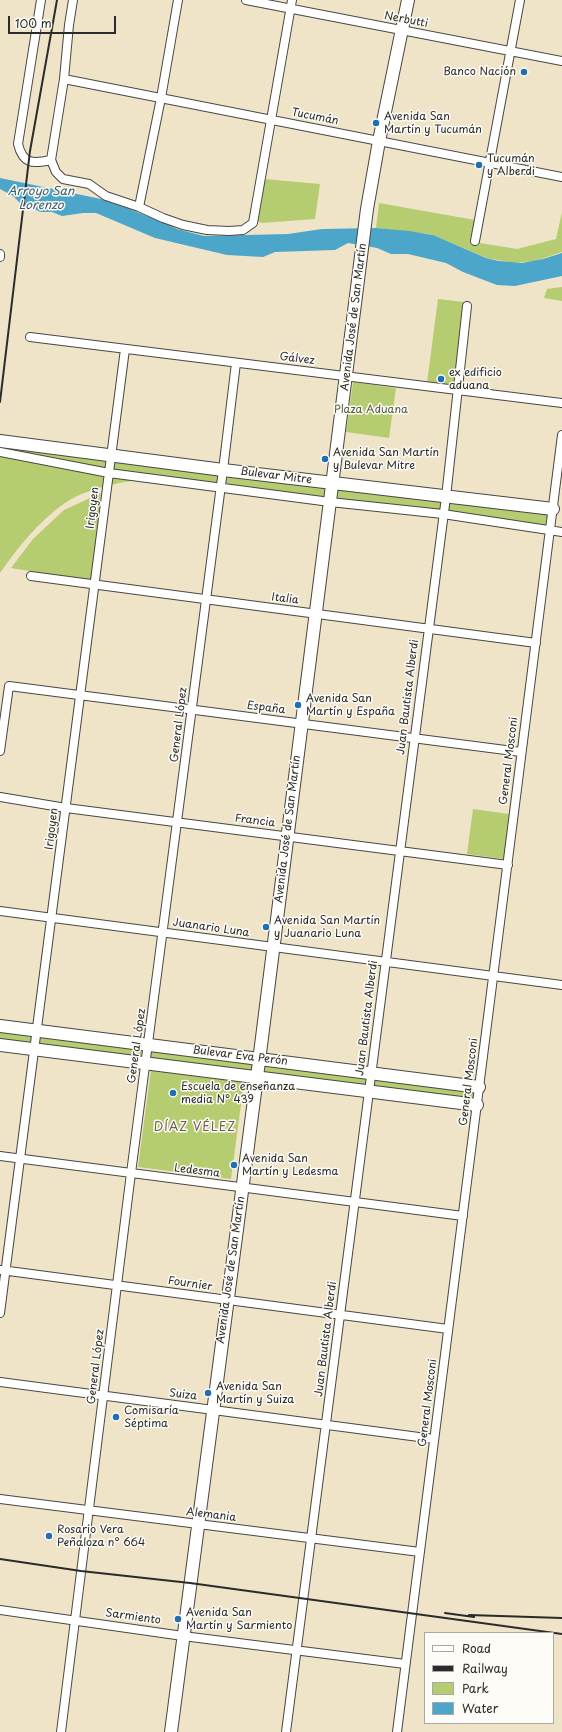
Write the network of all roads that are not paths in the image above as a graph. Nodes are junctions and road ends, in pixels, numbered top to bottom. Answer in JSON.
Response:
{"nodes":[{"id":1,"x":41,"y":0,"type":"edge"},
{"id":2,"x":73,"y":0,"type":"edge"},
{"id":3,"x":178,"y":0,"type":"edge"},
{"id":4,"x":246,"y":0,"type":"edge"},
{"id":5,"x":292,"y":0,"type":"edge"},
{"id":6,"x":408,"y":0,"type":"edge"},
{"id":7,"x":520,"y":0,"type":"edge"},
{"id":8,"x":291,"y":9,"type":"junction"},
{"id":9,"x":403,"y":31,"type":"junction"},
{"id":10,"x":510,"y":52,"type":"junction"},
{"id":11,"x":562,"y":61,"type":"edge"},
{"id":12,"x":64,"y":79,"type":"junction"},
{"id":13,"x":161,"y":98,"type":"junction"},
{"id":14,"x":271,"y":120,"type":"junction"},
{"id":15,"x":379,"y":141,"type":"junction"},
{"id":16,"x":51,"y":160,"type":"junction"},
{"id":17,"x":489,"y":162,"type":"junction"},
{"id":18,"x":562,"y":177,"type":"edge"},
{"id":19,"x":139,"y":207,"type":"junction"},
{"id":20,"x":475,"y":241,"type":"dead end"},
{"id":21,"x":0,"y":254,"type":"edge"},
{"id":22,"x":0,"y":257,"type":"edge"},
{"id":23,"x":467,"y":306,"type":"dead end"},
{"id":24,"x":30,"y":337,"type":"dead end"},
{"id":25,"x":125,"y":349,"type":"junction"},
{"id":26,"x":236,"y":363,"type":"junction"},
{"id":27,"x":346,"y":377,"type":"junction"},
{"id":28,"x":457,"y":390,"type":"junction"},
{"id":29,"x":562,"y":403,"type":"edge"},
{"id":30,"x":562,"y":435,"type":"edge"},
{"id":31,"x":0,"y":440,"type":"edge"},
{"id":32,"x":0,"y":452,"type":"edge"},
{"id":33,"x":111,"y":456,"type":"junction"},
{"id":34,"x":223,"y":470,"type":"junction"},
{"id":35,"x":109,"y":473,"type":"junction"},
{"id":36,"x":333,"y":482,"type":"junction"},
{"id":37,"x":221,"y":486,"type":"junction"},
{"id":38,"x":446,"y":497,"type":"junction"},
{"id":39,"x":330,"y":502,"type":"junction"},
{"id":40,"x":552,"y":509,"type":"junction"},
{"id":41,"x":443,"y":514,"type":"junction"},
{"id":42,"x":550,"y":530,"type":"junction"},
{"id":43,"x":562,"y":532,"type":"edge"},
{"id":44,"x":31,"y":576,"type":"dead end"},
{"id":45,"x":95,"y":585,"type":"junction"},
{"id":46,"x":206,"y":600,"type":"junction"},
{"id":47,"x":315,"y":614,"type":"junction"},
{"id":48,"x":427,"y":629,"type":"junction"},
{"id":49,"x":536,"y":643,"type":"junction"},
{"id":50,"x":81,"y":695,"type":"junction"},
{"id":51,"x":192,"y":710,"type":"junction"},
{"id":52,"x":301,"y":724,"type":"junction"},
{"id":53,"x":414,"y":738,"type":"junction"},
{"id":54,"x":0,"y":751,"type":"edge"},
{"id":55,"x":521,"y":752,"type":"junction"},
{"id":56,"x":0,"y":797,"type":"edge"},
{"id":57,"x":66,"y":808,"type":"junction"},
{"id":58,"x":177,"y":822,"type":"junction"},
{"id":59,"x":287,"y":836,"type":"junction"},
{"id":60,"x":399,"y":851,"type":"junction"},
{"id":61,"x":508,"y":865,"type":"junction"},
{"id":62,"x":0,"y":911,"type":"edge"},
{"id":63,"x":51,"y":918,"type":"junction"},
{"id":64,"x":163,"y":933,"type":"junction"},
{"id":65,"x":273,"y":948,"type":"junction"},
{"id":66,"x":385,"y":962,"type":"junction"},
{"id":67,"x":493,"y":976,"type":"junction"},
{"id":68,"x":562,"y":985,"type":"edge"},
{"id":69,"x":0,"y":1026,"type":"edge"},
{"id":70,"x":36,"y":1030,"type":"junction"},
{"id":71,"x":0,"y":1045,"type":"edge"},
{"id":72,"x":149,"y":1045,"type":"junction"},
{"id":73,"x":34,"y":1049,"type":"junction"},
{"id":74,"x":259,"y":1058,"type":"junction"},
{"id":75,"x":146,"y":1063,"type":"junction"},
{"id":76,"x":371,"y":1073,"type":"junction"},
{"id":77,"x":257,"y":1077,"type":"junction"},
{"id":78,"x":479,"y":1086,"type":"junction"},
{"id":79,"x":368,"y":1091,"type":"junction"},
{"id":80,"x":477,"y":1105,"type":"junction"},
{"id":81,"x":0,"y":1156,"type":"edge"},
{"id":82,"x":21,"y":1159,"type":"junction"},
{"id":83,"x":131,"y":1173,"type":"junction"},
{"id":84,"x":242,"y":1188,"type":"junction"},
{"id":85,"x":355,"y":1202,"type":"junction"},
{"id":86,"x":463,"y":1216,"type":"junction"},
{"id":87,"x":3,"y":1270,"type":"edge"},
{"id":88,"x":118,"y":1286,"type":"junction"},
{"id":89,"x":227,"y":1300,"type":"junction"},
{"id":90,"x":0,"y":1313,"type":"edge"},
{"id":91,"x":340,"y":1315,"type":"junction"},
{"id":92,"x":448,"y":1329,"type":"junction"},
{"id":93,"x":0,"y":1382,"type":"edge"},
{"id":94,"x":104,"y":1396,"type":"junction"},
{"id":95,"x":213,"y":1410,"type":"junction"},
{"id":96,"x":326,"y":1425,"type":"junction"},
{"id":97,"x":434,"y":1439,"type":"junction"},
{"id":98,"x":0,"y":1499,"type":"edge"},
{"id":99,"x":89,"y":1510,"type":"junction"},
{"id":100,"x":198,"y":1524,"type":"junction"},
{"id":101,"x":312,"y":1538,"type":"junction"},
{"id":102,"x":420,"y":1552,"type":"junction"},
{"id":103,"x":0,"y":1610,"type":"edge"},
{"id":104,"x":75,"y":1620,"type":"junction"},
{"id":105,"x":183,"y":1636,"type":"junction"},
{"id":106,"x":297,"y":1651,"type":"junction"},
{"id":107,"x":406,"y":1664,"type":"junction"},
{"id":108,"x":61,"y":1732,"type":"edge"},
{"id":109,"x":170,"y":1732,"type":"edge"},
{"id":110,"x":286,"y":1732,"type":"edge"},
{"id":111,"x":397,"y":1732,"type":"edge"}],
"edges":[{"from":1,"to":16,"type":"street"},
{"from":2,"to":12,"type":"street"},
{"from":3,"to":13,"type":"street"},
{"from":4,"to":8,"type":"street","name":"Nerbutti"},
{"from":5,"to":8,"type":"street"},
{"from":6,"to":9,"type":"main road","name":"Avenida José de San Martín"},
{"from":7,"to":10,"type":"street"},
{"from":8,"to":9,"type":"street","name":"Nerbutti"},
{"from":8,"to":14,"type":"street"},
{"from":9,"to":10,"type":"street","name":"Nerbutti"},
{"from":9,"to":15,"type":"main road","name":"Avenida José de San Martín"},
{"from":10,"to":11,"type":"street","name":"Nerbutti"},
{"from":10,"to":17,"type":"street"},
{"from":12,"to":13,"type":"street","name":"Tucumán"},
{"from":12,"to":16,"type":"street"},
{"from":13,"to":14,"type":"street","name":"Tucumán"},
{"from":13,"to":19,"type":"street"},
{"from":14,"to":15,"type":"street","name":"Tucumán"},
{"from":14,"to":19,"type":"street"},
{"from":15,"to":17,"type":"street","name":"Tucumán"},
{"from":15,"to":27,"type":"main road","name":"Avenida José de San Martín"},
{"from":16,"to":19,"type":"street"},
{"from":17,"to":18,"type":"street","name":"Tucumán"},
{"from":17,"to":20,"type":"street"},
{"from":21,"to":22,"type":"street"},
{"from":23,"to":28,"type":"street","name":"Juan Bautista Alberdi"},
{"from":24,"to":25,"type":"street","name":"Gálvez"},
{"from":25,"to":26,"type":"street","name":"Gálvez"},
{"from":25,"to":33,"type":"street","name":"Irigoyen"},
{"from":26,"to":27,"type":"street","name":"Gálvez"},
{"from":26,"to":34,"type":"street","name":"General López"},
{"from":27,"to":28,"type":"street","name":"Gálvez"},
{"from":27,"to":36,"type":"main road","name":"Avenida José de San Martín"},
{"from":28,"to":29,"type":"street","name":"Gálvez"},
{"from":28,"to":38,"type":"street","name":"Juan Bautista Alberdi"},
{"from":30,"to":40,"type":"street","name":"General Mosconi"},
{"from":31,"to":33,"type":"main road","name":"Bulevar Mitre"},
{"from":32,"to":35,"type":"street","name":"Bulevar Mitre"},
{"from":33,"to":34,"type":"main road","name":"Bulevar Mitre"},
{"from":33,"to":35,"type":"street","name":"Irigoyen"},
{"from":34,"to":36,"type":"main road","name":"Bulevar Mitre"},
{"from":34,"to":37,"type":"street","name":"General López"},
{"from":35,"to":37,"type":"street","name":"Bulevar Mitre"},
{"from":35,"to":45,"type":"street","name":"Irigoyen"},
{"from":36,"to":38,"type":"main road","name":"Bulevar Mitre"},
{"from":36,"to":39,"type":"main road","name":"Avenida José de San Martín"},
{"from":37,"to":39,"type":"street","name":"Bulevar Mitre"},
{"from":37,"to":46,"type":"street","name":"General López"},
{"from":38,"to":40,"type":"main road","name":"Bulevar Mitre"},
{"from":38,"to":41,"type":"street","name":"Juan Bautista Alberdi"},
{"from":39,"to":41,"type":"street","name":"Bulevar Mitre"},
{"from":39,"to":47,"type":"main road","name":"Avenida José de San Martín"},
{"from":40,"to":42,"type":"street","name":"General Mosconi"},
{"from":41,"to":42,"type":"street","name":"Bulevar Mitre"},
{"from":41,"to":48,"type":"street","name":"Juan Bautista Alberdi"},
{"from":42,"to":43,"type":"street","name":"Bulevar Mitre"},
{"from":42,"to":49,"type":"street","name":"General Mosconi"},
{"from":44,"to":45,"type":"street","name":"Italia"},
{"from":45,"to":46,"type":"street","name":"Italia"},
{"from":45,"to":50,"type":"street","name":"Irigoyen"},
{"from":46,"to":47,"type":"street","name":"Italia"},
{"from":46,"to":51,"type":"street","name":"General López"},
{"from":47,"to":48,"type":"street","name":"Italia"},
{"from":47,"to":52,"type":"main road","name":"Avenida José de San Martín"},
{"from":48,"to":49,"type":"street","name":"Italia"},
{"from":48,"to":53,"type":"street","name":"Juan Bautista Alberdi"},
{"from":49,"to":55,"type":"street","name":"General Mosconi"},
{"from":50,"to":51,"type":"street","name":"España"},
{"from":50,"to":54,"type":"street","name":"España"},
{"from":50,"to":57,"type":"street","name":"Irigoyen"},
{"from":51,"to":52,"type":"street","name":"España"},
{"from":51,"to":58,"type":"street","name":"General López"},
{"from":52,"to":53,"type":"street","name":"España"},
{"from":52,"to":59,"type":"main road","name":"Avenida José de San Martín"},
{"from":53,"to":55,"type":"street","name":"España"},
{"from":53,"to":60,"type":"street","name":"Juan Bautista Alberdi"},
{"from":55,"to":61,"type":"street","name":"General Mosconi"},
{"from":56,"to":57,"type":"street","name":"Francia"},
{"from":57,"to":58,"type":"street","name":"Francia"},
{"from":57,"to":63,"type":"street","name":"Irigoyen"},
{"from":58,"to":59,"type":"street","name":"Francia"},
{"from":58,"to":64,"type":"street","name":"General López"},
{"from":59,"to":60,"type":"street","name":"Francia"},
{"from":59,"to":65,"type":"main road","name":"Avenida José de San Martín"},
{"from":60,"to":61,"type":"street","name":"Francia"},
{"from":60,"to":66,"type":"street","name":"Juan Bautista Alberdi"},
{"from":61,"to":67,"type":"street","name":"General Mosconi"},
{"from":62,"to":63,"type":"street","name":"Juanario Luna"},
{"from":63,"to":64,"type":"street","name":"Juanario Luna"},
{"from":63,"to":70,"type":"street","name":"Irigoyen"},
{"from":64,"to":65,"type":"street","name":"Juanario Luna"},
{"from":64,"to":72,"type":"street","name":"General López"},
{"from":65,"to":66,"type":"street","name":"Juanario Luna"},
{"from":65,"to":74,"type":"main road","name":"Avenida José de San Martín"},
{"from":66,"to":67,"type":"street","name":"Juanario Luna"},
{"from":66,"to":76,"type":"street","name":"Juan Bautista Alberdi"},
{"from":67,"to":68,"type":"street","name":"Juanario Luna"},
{"from":67,"to":78,"type":"street","name":"General Mosconi"},
{"from":69,"to":70,"type":"main road","name":"Bulevar Eva Perón"},
{"from":70,"to":72,"type":"main road","name":"Bulevar Eva Perón"},
{"from":70,"to":73,"type":"street","name":"Irigoyen"},
{"from":71,"to":73,"type":"main road","name":"Bulevar Eva Perón"},
{"from":72,"to":74,"type":"main road","name":"Bulevar Eva Perón"},
{"from":72,"to":75,"type":"street","name":"General López"},
{"from":73,"to":75,"type":"main road","name":"Bulevar Eva Perón"},
{"from":73,"to":82,"type":"street","name":"Irigoyen"},
{"from":74,"to":76,"type":"main road","name":"Bulevar Eva Perón"},
{"from":74,"to":77,"type":"main road","name":"Avenida José de San Martín"},
{"from":75,"to":77,"type":"main road","name":"Bulevar Eva Perón"},
{"from":75,"to":83,"type":"street","name":"General López"},
{"from":76,"to":78,"type":"main road","name":"Bulevar Eva Perón"},
{"from":76,"to":79,"type":"street","name":"Juan Bautista Alberdi"},
{"from":77,"to":79,"type":"main road","name":"Bulevar Eva Perón"},
{"from":77,"to":84,"type":"main road","name":"Avenida José de San Martín"},
{"from":78,"to":80,"type":"street","name":"General Mosconi"},
{"from":79,"to":80,"type":"main road","name":"Bulevar Eva Perón"},
{"from":79,"to":85,"type":"street","name":"Juan Bautista Alberdi"},
{"from":80,"to":86,"type":"street","name":"General Mosconi"},
{"from":81,"to":82,"type":"street","name":"Ledesma"},
{"from":82,"to":83,"type":"street","name":"Ledesma"},
{"from":82,"to":87,"type":"street","name":"Irigoyen"},
{"from":83,"to":84,"type":"street","name":"Ledesma"},
{"from":83,"to":88,"type":"street","name":"General López"},
{"from":84,"to":85,"type":"street","name":"Ledesma"},
{"from":84,"to":89,"type":"main road","name":"Avenida José de San Martín"},
{"from":85,"to":86,"type":"street","name":"Ledesma"},
{"from":85,"to":91,"type":"street","name":"Juan Bautista Alberdi"},
{"from":86,"to":92,"type":"street","name":"General Mosconi"},
{"from":87,"to":88,"type":"street","name":"Fournier"},
{"from":87,"to":90,"type":"street","name":"Irigoyen"},
{"from":88,"to":89,"type":"street","name":"Fournier"},
{"from":88,"to":94,"type":"street","name":"General López"},
{"from":89,"to":91,"type":"street","name":"Fournier"},
{"from":89,"to":95,"type":"main road","name":"Avenida José de San Martín"},
{"from":91,"to":92,"type":"street","name":"Fournier"},
{"from":91,"to":96,"type":"street","name":"Juan Bautista Alberdi"},
{"from":92,"to":97,"type":"street","name":"General Mosconi"},
{"from":93,"to":94,"type":"street","name":"Suiza"},
{"from":94,"to":95,"type":"street","name":"Suiza"},
{"from":94,"to":99,"type":"street","name":"General López"},
{"from":95,"to":96,"type":"street","name":"Suiza"},
{"from":95,"to":100,"type":"main road","name":"Avenida José de San Martín"},
{"from":96,"to":97,"type":"street","name":"Suiza"},
{"from":96,"to":101,"type":"street","name":"Juan Bautista Alberdi"},
{"from":97,"to":102,"type":"street","name":"General Mosconi"},
{"from":98,"to":99,"type":"street","name":"Alemania"},
{"from":99,"to":100,"type":"street","name":"Alemania"},
{"from":99,"to":104,"type":"street","name":"General López"},
{"from":100,"to":101,"type":"street","name":"Alemania"},
{"from":100,"to":105,"type":"main road","name":"Avenida José de San Martín"},
{"from":101,"to":102,"type":"street","name":"Alemania"},
{"from":101,"to":106,"type":"street","name":"Juan Bautista Alberdi"},
{"from":102,"to":107,"type":"street","name":"General Mosconi"},
{"from":103,"to":104,"type":"street","name":"Sarmiento"},
{"from":104,"to":105,"type":"street","name":"Sarmiento"},
{"from":104,"to":108,"type":"street","name":"General López"},
{"from":105,"to":106,"type":"street","name":"Sarmiento"},
{"from":105,"to":109,"type":"main road","name":"Avenida José de San Martín"},
{"from":106,"to":107,"type":"street","name":"Sarmiento"},
{"from":106,"to":110,"type":"street","name":"Juan Bautista Alberdi"},
{"from":107,"to":111,"type":"street","name":"General Mosconi"}]}
